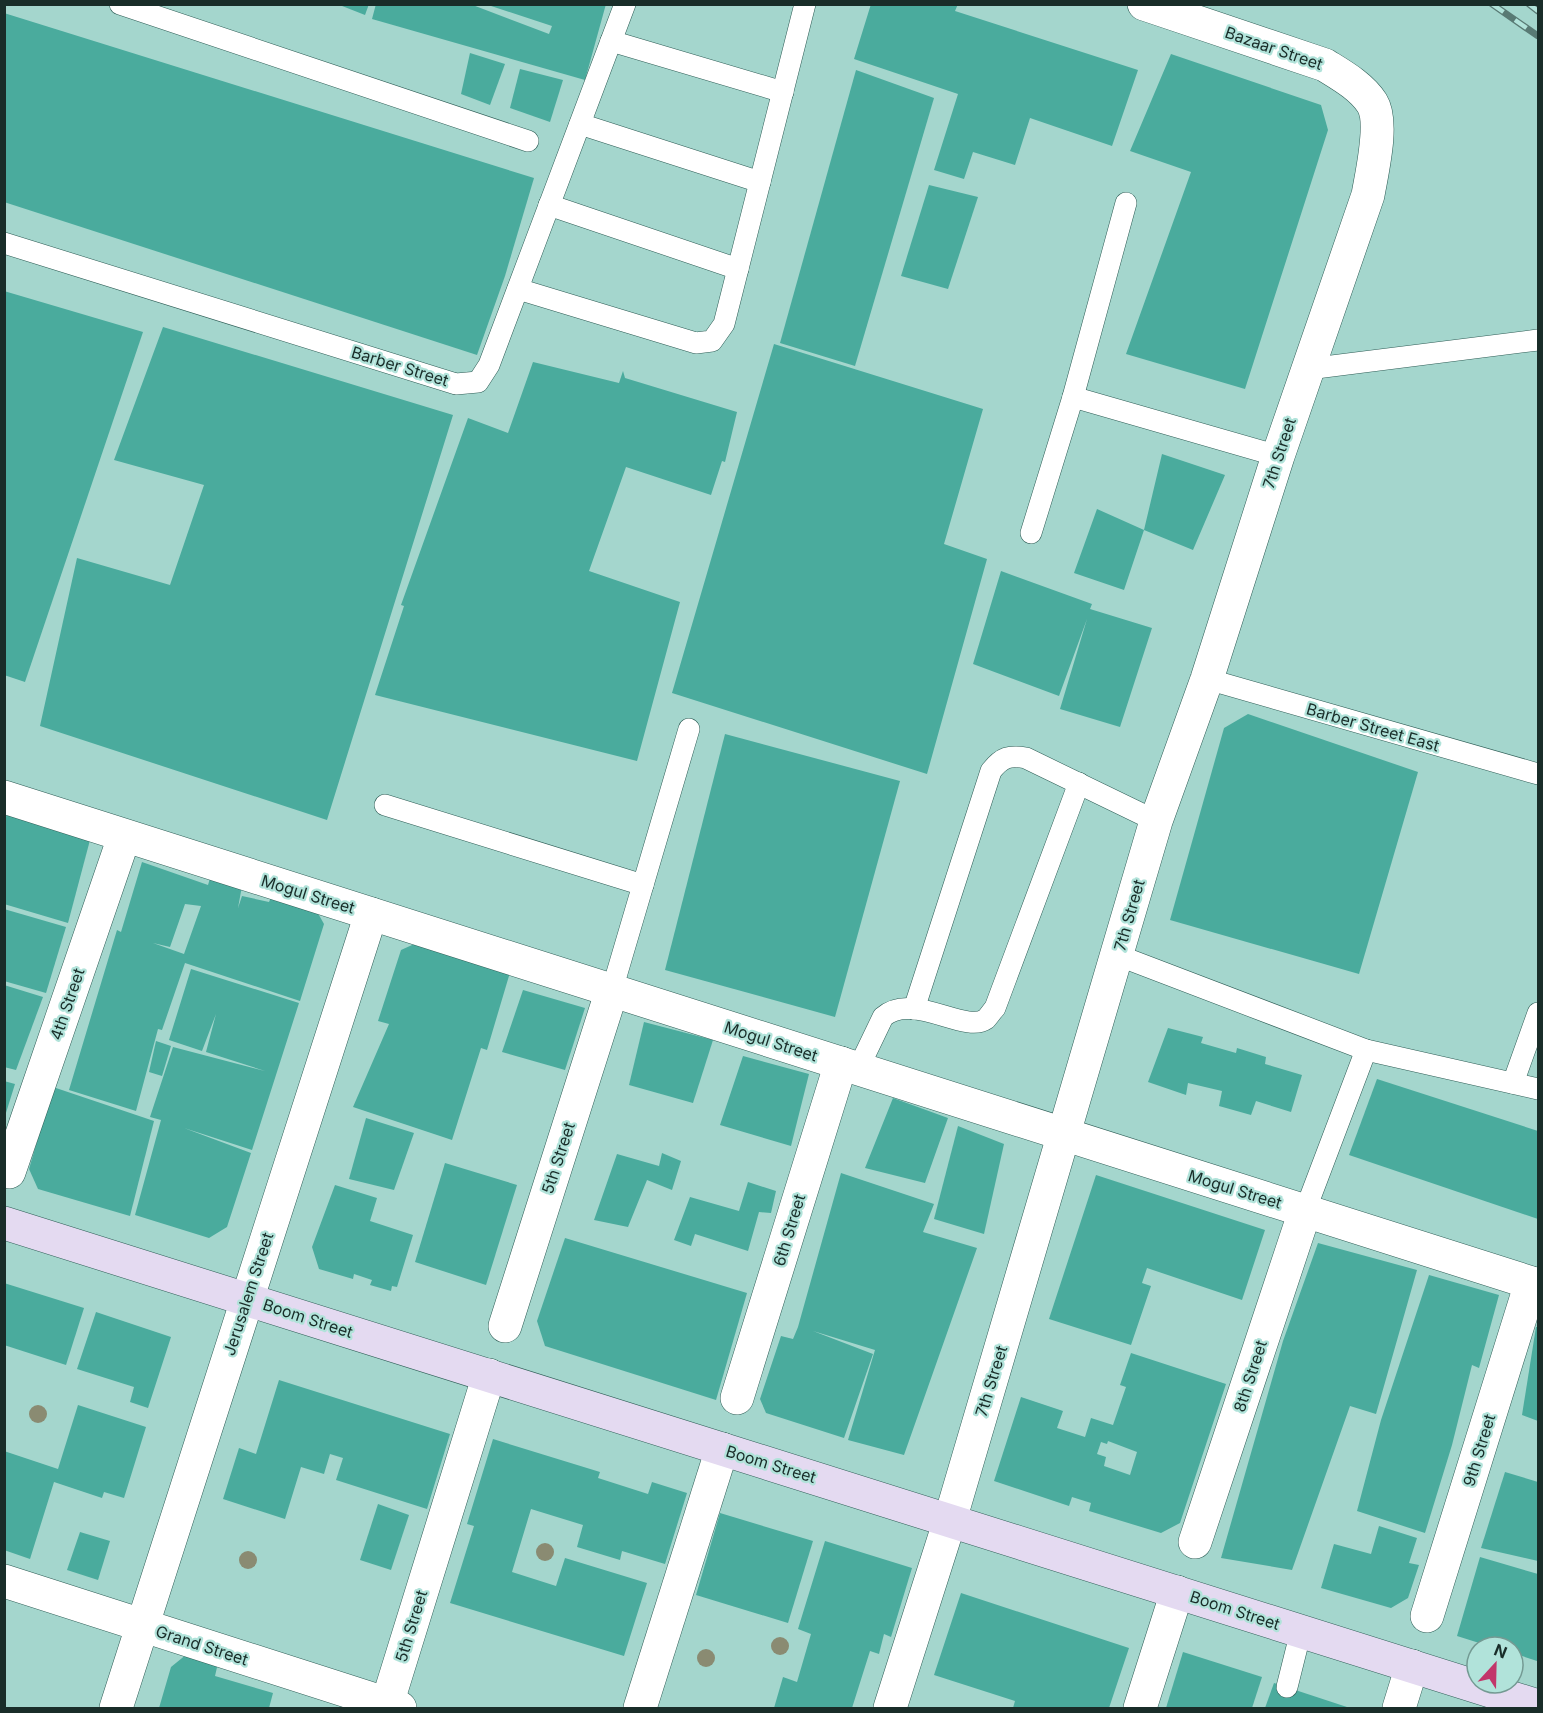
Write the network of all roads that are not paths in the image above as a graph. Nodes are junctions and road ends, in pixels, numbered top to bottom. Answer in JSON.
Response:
{"nodes":[{"id":1,"x":120,"y":4,"type":"edge"},
{"id":2,"x":625,"y":4,"type":"edge"},
{"id":3,"x":805,"y":4,"type":"edge"},
{"id":4,"x":1144,"y":4,"type":"edge"},
{"id":5,"x":611,"y":41,"type":"junction"},
{"id":6,"x":783,"y":92,"type":"junction"},
{"id":7,"x":580,"y":124,"type":"junction"},
{"id":8,"x":1377,"y":126,"type":"joint"},
{"id":9,"x":528,"y":141,"type":"dead end"},
{"id":10,"x":760,"y":182,"type":"junction"},
{"id":11,"x":1126,"y":203,"type":"dead end"},
{"id":12,"x":549,"y":206,"type":"junction"},
{"id":13,"x":4,"y":243,"type":"edge"},
{"id":14,"x":738,"y":269,"type":"junction"},
{"id":15,"x":518,"y":289,"type":"junction"},
{"id":16,"x":1539,"y":340,"type":"edge"},
{"id":17,"x":1308,"y":369,"type":"junction"},
{"id":18,"x":1073,"y":397,"type":"junction"},
{"id":19,"x":1278,"y":456,"type":"junction"},
{"id":20,"x":1031,"y":533,"type":"dead end"},
{"id":21,"x":1207,"y":680,"type":"junction"},
{"id":22,"x":688,"y":729,"type":"dead end"},
{"id":23,"x":1539,"y":774,"type":"edge"},
{"id":24,"x":1079,"y":783,"type":"junction"},
{"id":25,"x":4,"y":797,"type":"edge"},
{"id":26,"x":385,"y":805,"type":"dead end"},
{"id":27,"x":1156,"y":821,"type":"junction"},
{"id":28,"x":124,"y":837,"type":"junction"},
{"id":29,"x":643,"y":885,"type":"junction"},
{"id":30,"x":371,"y":914,"type":"junction"},
{"id":31,"x":1117,"y":955,"type":"junction"},
{"id":32,"x":612,"y":990,"type":"junction"},
{"id":33,"x":914,"y":1008,"type":"junction"},
{"id":34,"x":1539,"y":1012,"type":"edge"},
{"id":35,"x":1366,"y":1050,"type":"junction"},
{"id":36,"x":850,"y":1066,"type":"junction"},
{"id":37,"x":1513,"y":1083,"type":"junction"},
{"id":38,"x":1539,"y":1089,"type":"edge"},
{"id":39,"x":1065,"y":1135,"type":"junction"},
{"id":40,"x":9,"y":1172,"type":"dead end"},
{"id":41,"x":1305,"y":1211,"type":"junction"},
{"id":42,"x":4,"y":1223,"type":"edge"},
{"id":43,"x":1535,"y":1284,"type":"edge"},
{"id":44,"x":247,"y":1298,"type":"junction"},
{"id":45,"x":504,"y":1326,"type":"dead end"},
{"id":46,"x":489,"y":1375,"type":"junction"},
{"id":47,"x":737,"y":1398,"type":"dead end"},
{"id":48,"x":722,"y":1449,"type":"junction"},
{"id":49,"x":950,"y":1520,"type":"junction"},
{"id":50,"x":1195,"y":1542,"type":"dead end"},
{"id":51,"x":4,"y":1581,"type":"edge"},
{"id":52,"x":1177,"y":1592,"type":"junction"},
{"id":53,"x":1427,"y":1616,"type":"dead end"},
{"id":54,"x":142,"y":1625,"type":"junction"},
{"id":55,"x":1301,"y":1631,"type":"junction"},
{"id":56,"x":1412,"y":1666,"type":"junction"},
{"id":57,"x":1287,"y":1687,"type":"dead end"},
{"id":58,"x":394,"y":1706,"type":"edge"},
{"id":59,"x":1539,"y":1706,"type":"edge"},
{"id":60,"x":116,"y":1708,"type":"edge"},
{"id":61,"x":640,"y":1708,"type":"edge"},
{"id":62,"x":890,"y":1708,"type":"edge"},
{"id":63,"x":1140,"y":1708,"type":"edge"},
{"id":64,"x":1399,"y":1708,"type":"edge"}],
"edges":[{"from":1,"to":9,"type":"lane"},
{"from":2,"to":5,"type":"lane","name":"Barber Street"},
{"from":3,"to":6,"type":"lane"},
{"from":4,"to":8,"type":"street","name":"Bazaar Street"},
{"from":5,"to":6,"type":"lane"},
{"from":5,"to":7,"type":"lane","name":"Barber Street"},
{"from":6,"to":10,"type":"lane"},
{"from":7,"to":10,"type":"lane"},
{"from":7,"to":12,"type":"lane","name":"Barber Street"},
{"from":8,"to":17,"type":"street","name":"7th Street"},
{"from":10,"to":14,"type":"lane"},
{"from":11,"to":18,"type":"lane"},
{"from":12,"to":14,"type":"lane"},
{"from":12,"to":15,"type":"lane","name":"Barber Street"},
{"from":13,"to":15,"type":"lane","name":"Barber Street"},
{"from":14,"to":15,"type":"lane"},
{"from":16,"to":17,"type":"lane"},
{"from":17,"to":19,"type":"street","name":"7th Street"},
{"from":18,"to":19,"type":"lane"},
{"from":18,"to":20,"type":"lane"},
{"from":19,"to":21,"type":"street","name":"7th Street"},
{"from":21,"to":23,"type":"lane","name":"Barber Street East"},
{"from":21,"to":27,"type":"street","name":"7th Street"},
{"from":22,"to":29,"type":"lane"},
{"from":24,"to":27,"type":"lane"},
{"from":24,"to":33,"type":"lane"},
{"from":24,"to":33,"type":"lane"},
{"from":25,"to":28,"type":"street","name":"Mogul Street"},
{"from":26,"to":29,"type":"lane"},
{"from":27,"to":31,"type":"street","name":"7th Street"},
{"from":28,"to":30,"type":"street","name":"Mogul Street"},
{"from":28,"to":40,"type":"street","name":"4th Street"},
{"from":29,"to":32,"type":"lane"},
{"from":30,"to":32,"type":"street","name":"Mogul Street"},
{"from":30,"to":44,"type":"street","name":"Jerusalem Street"},
{"from":31,"to":35,"type":"lane"},
{"from":31,"to":39,"type":"street","name":"7th Street"},
{"from":32,"to":36,"type":"street","name":"Mogul Street"},
{"from":32,"to":45,"type":"street","name":"5th Street"},
{"from":33,"to":36,"type":"lane"},
{"from":34,"to":37,"type":"lane"},
{"from":35,"to":37,"type":"lane"},
{"from":35,"to":41,"type":"lane"},
{"from":36,"to":39,"type":"street","name":"Mogul Street"},
{"from":36,"to":47,"type":"street","name":"6th Street"},
{"from":37,"to":38,"type":"lane"},
{"from":39,"to":41,"type":"street","name":"Mogul Street"},
{"from":39,"to":49,"type":"street","name":"7th Street"},
{"from":41,"to":43,"type":"street","name":"Mogul Street"},
{"from":41,"to":50,"type":"street","name":"8th Street"},
{"from":42,"to":44,"type":"main road","name":"Boom Street"},
{"from":43,"to":53,"type":"street","name":"9th Street"},
{"from":44,"to":46,"type":"main road","name":"Boom Street"},
{"from":44,"to":54,"type":"street","name":"Jerusalem Street"},
{"from":46,"to":48,"type":"main road","name":"Boom Street"},
{"from":46,"to":58,"type":"street","name":"5th Street"},
{"from":48,"to":49,"type":"main road","name":"Boom Street"},
{"from":48,"to":61,"type":"street"},
{"from":49,"to":52,"type":"main road","name":"Boom Street"},
{"from":49,"to":62,"type":"street","name":"7th Street"},
{"from":51,"to":54,"type":"street","name":"Grand Street"},
{"from":52,"to":55,"type":"main road","name":"Boom Street"},
{"from":52,"to":63,"type":"street"},
{"from":54,"to":58,"type":"street","name":"Grand Street"},
{"from":54,"to":60,"type":"street","name":"Jerusalem Street"},
{"from":55,"to":56,"type":"main road","name":"Boom Street"},
{"from":55,"to":57,"type":"lane"},
{"from":56,"to":59,"type":"main road","name":"Boom Street"},
{"from":56,"to":64,"type":"street"}]}
